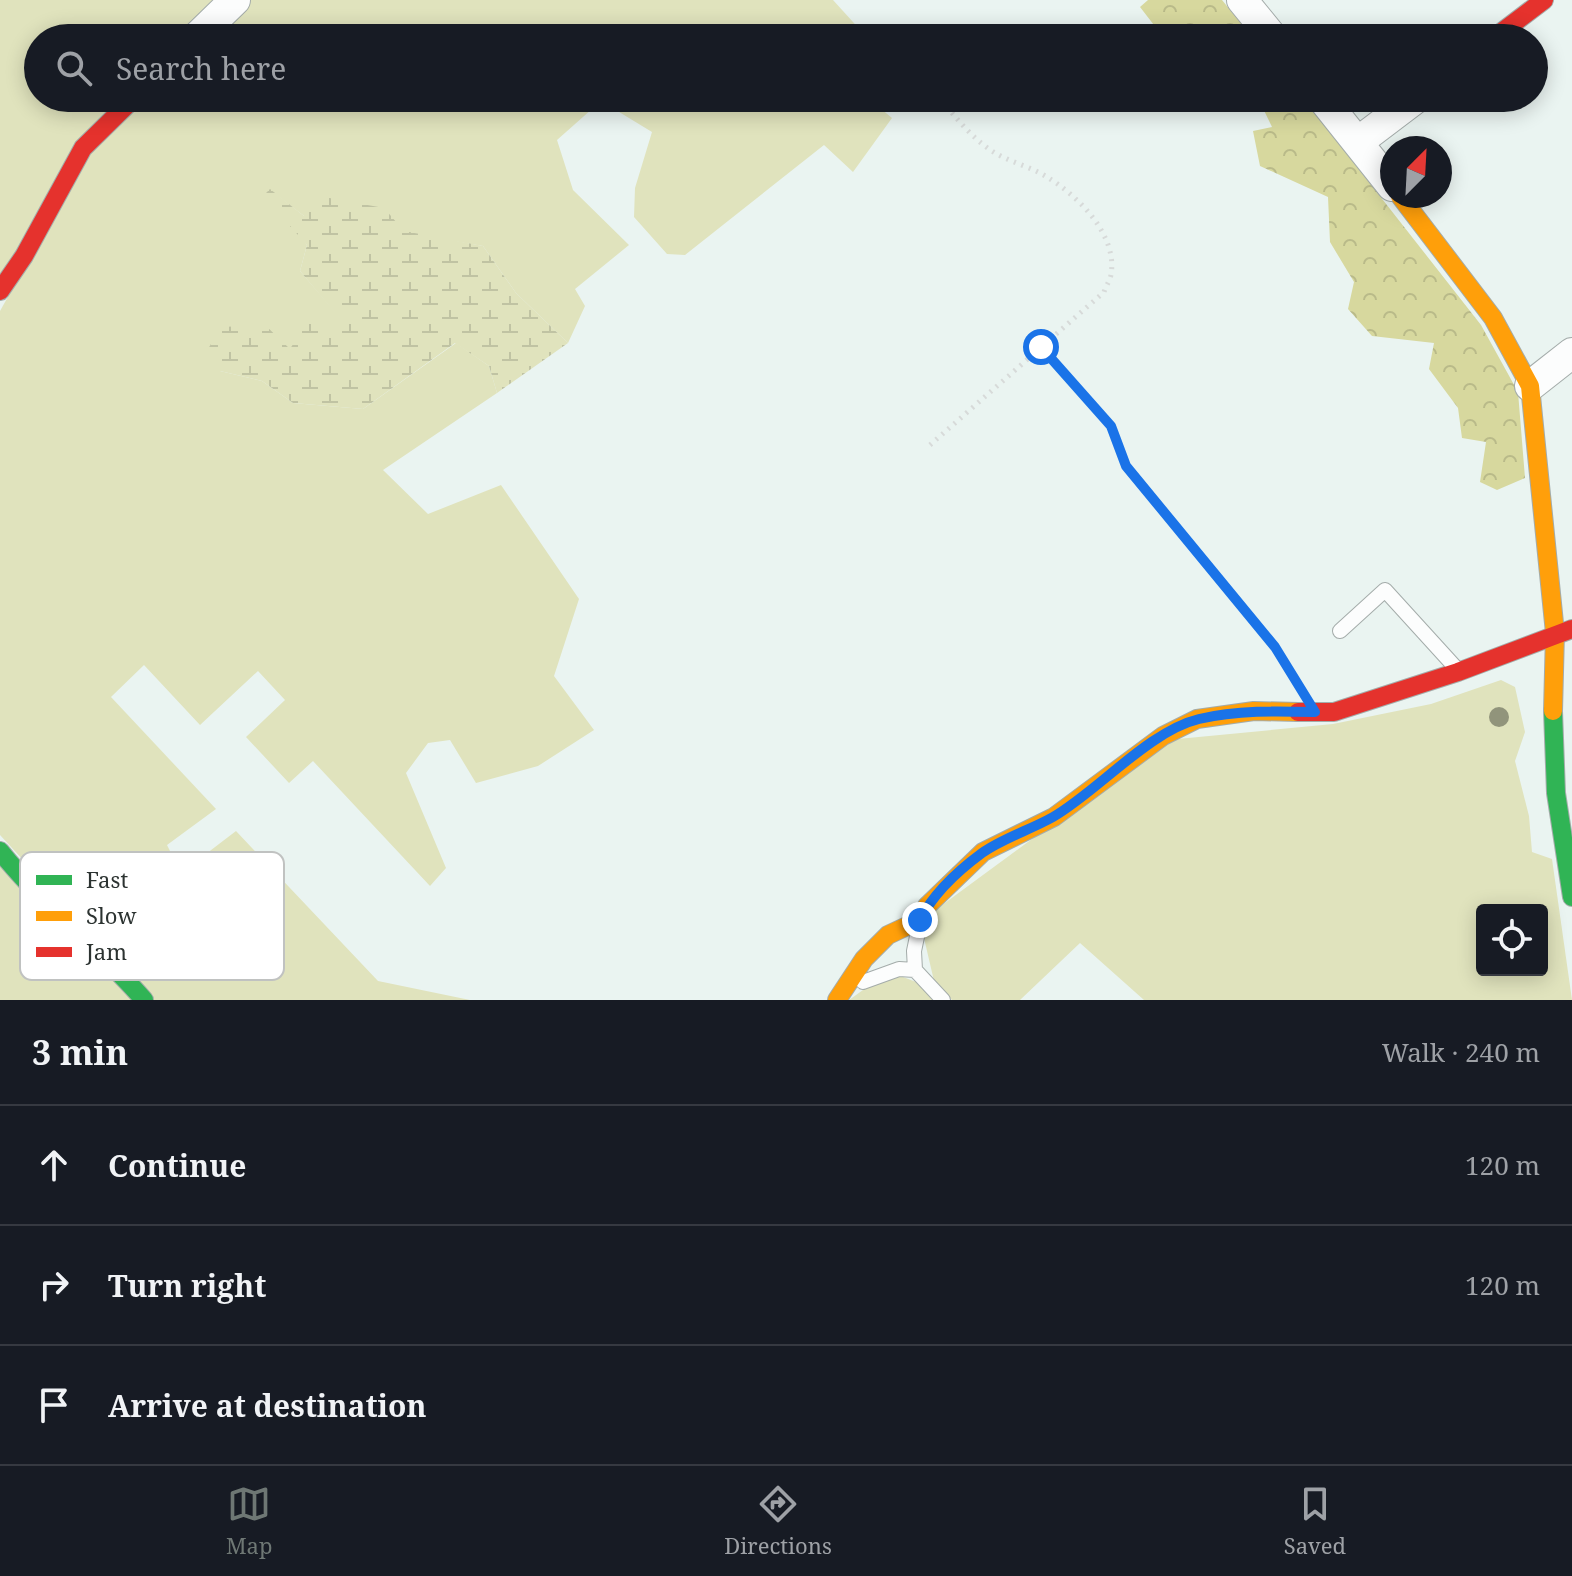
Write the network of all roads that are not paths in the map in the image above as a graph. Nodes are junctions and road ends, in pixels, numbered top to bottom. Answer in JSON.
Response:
{"nodes":[{"id":1,"x":235,"y":0,"type":"edge"},
{"id":2,"x":1242,"y":0,"type":"edge"},
{"id":3,"x":1544,"y":0,"type":"edge"},
{"id":4,"x":210,"y":24,"type":"edge"},
{"id":5,"x":1262,"y":24,"type":"edge"},
{"id":6,"x":1512,"y":24,"type":"edge"},
{"id":7,"x":120,"y":112,"type":"edge"},
{"id":8,"x":1333,"y":112,"type":"edge"},
{"id":9,"x":1398,"y":112,"type":"edge"},
{"id":10,"x":1358,"y":142,"type":"junction"},
{"id":11,"x":1380,"y":170,"type":"edge"},
{"id":12,"x":1409,"y":208,"type":"edge"},
{"id":13,"x":0,"y":291,"type":"edge"},
{"id":14,"x":1572,"y":353,"type":"edge"},
{"id":15,"x":1530,"y":386,"type":"junction"},
{"id":16,"x":1340,"y":631,"type":"dead end"},
{"id":17,"x":1564,"y":631,"type":"edge"},
{"id":18,"x":1458,"y":672,"type":"junction"},
{"id":19,"x":1562,"y":734,"type":"edge"},
{"id":20,"x":0,"y":851,"type":"edge"},
{"id":21,"x":20,"y":875,"type":"edge"},
{"id":22,"x":1572,"y":897,"type":"edge"},
{"id":23,"x":920,"y":920,"type":"junction"},
{"id":24,"x":915,"y":970,"type":"junction"},
{"id":25,"x":127,"y":980,"type":"edge"},
{"id":26,"x":842,"y":994,"type":"edge"},
{"id":27,"x":144,"y":1000,"type":"edge"},
{"id":28,"x":943,"y":1000,"type":"edge"}],
"edges":[{"from":1,"to":4,"type":"street"},
{"from":2,"to":5,"type":"street"},
{"from":3,"to":6,"type":"street"},
{"from":7,"to":13,"type":"street"},
{"from":8,"to":10,"type":"street"},
{"from":9,"to":10,"type":"street"},
{"from":10,"to":11,"type":"street"},
{"from":12,"to":15,"type":"street"},
{"from":14,"to":15,"type":"street"},
{"from":15,"to":17,"type":"street"},
{"from":16,"to":18,"type":"lane"},
{"from":17,"to":18,"type":"street"},
{"from":17,"to":19,"type":"street"},
{"from":18,"to":23,"type":"street"},
{"from":19,"to":22,"type":"street"},
{"from":20,"to":21,"type":"street"},
{"from":23,"to":24,"type":"lane"},
{"from":23,"to":26,"type":"street"},
{"from":24,"to":26,"type":"lane"},
{"from":24,"to":28,"type":"lane"},
{"from":25,"to":27,"type":"street"}]}
